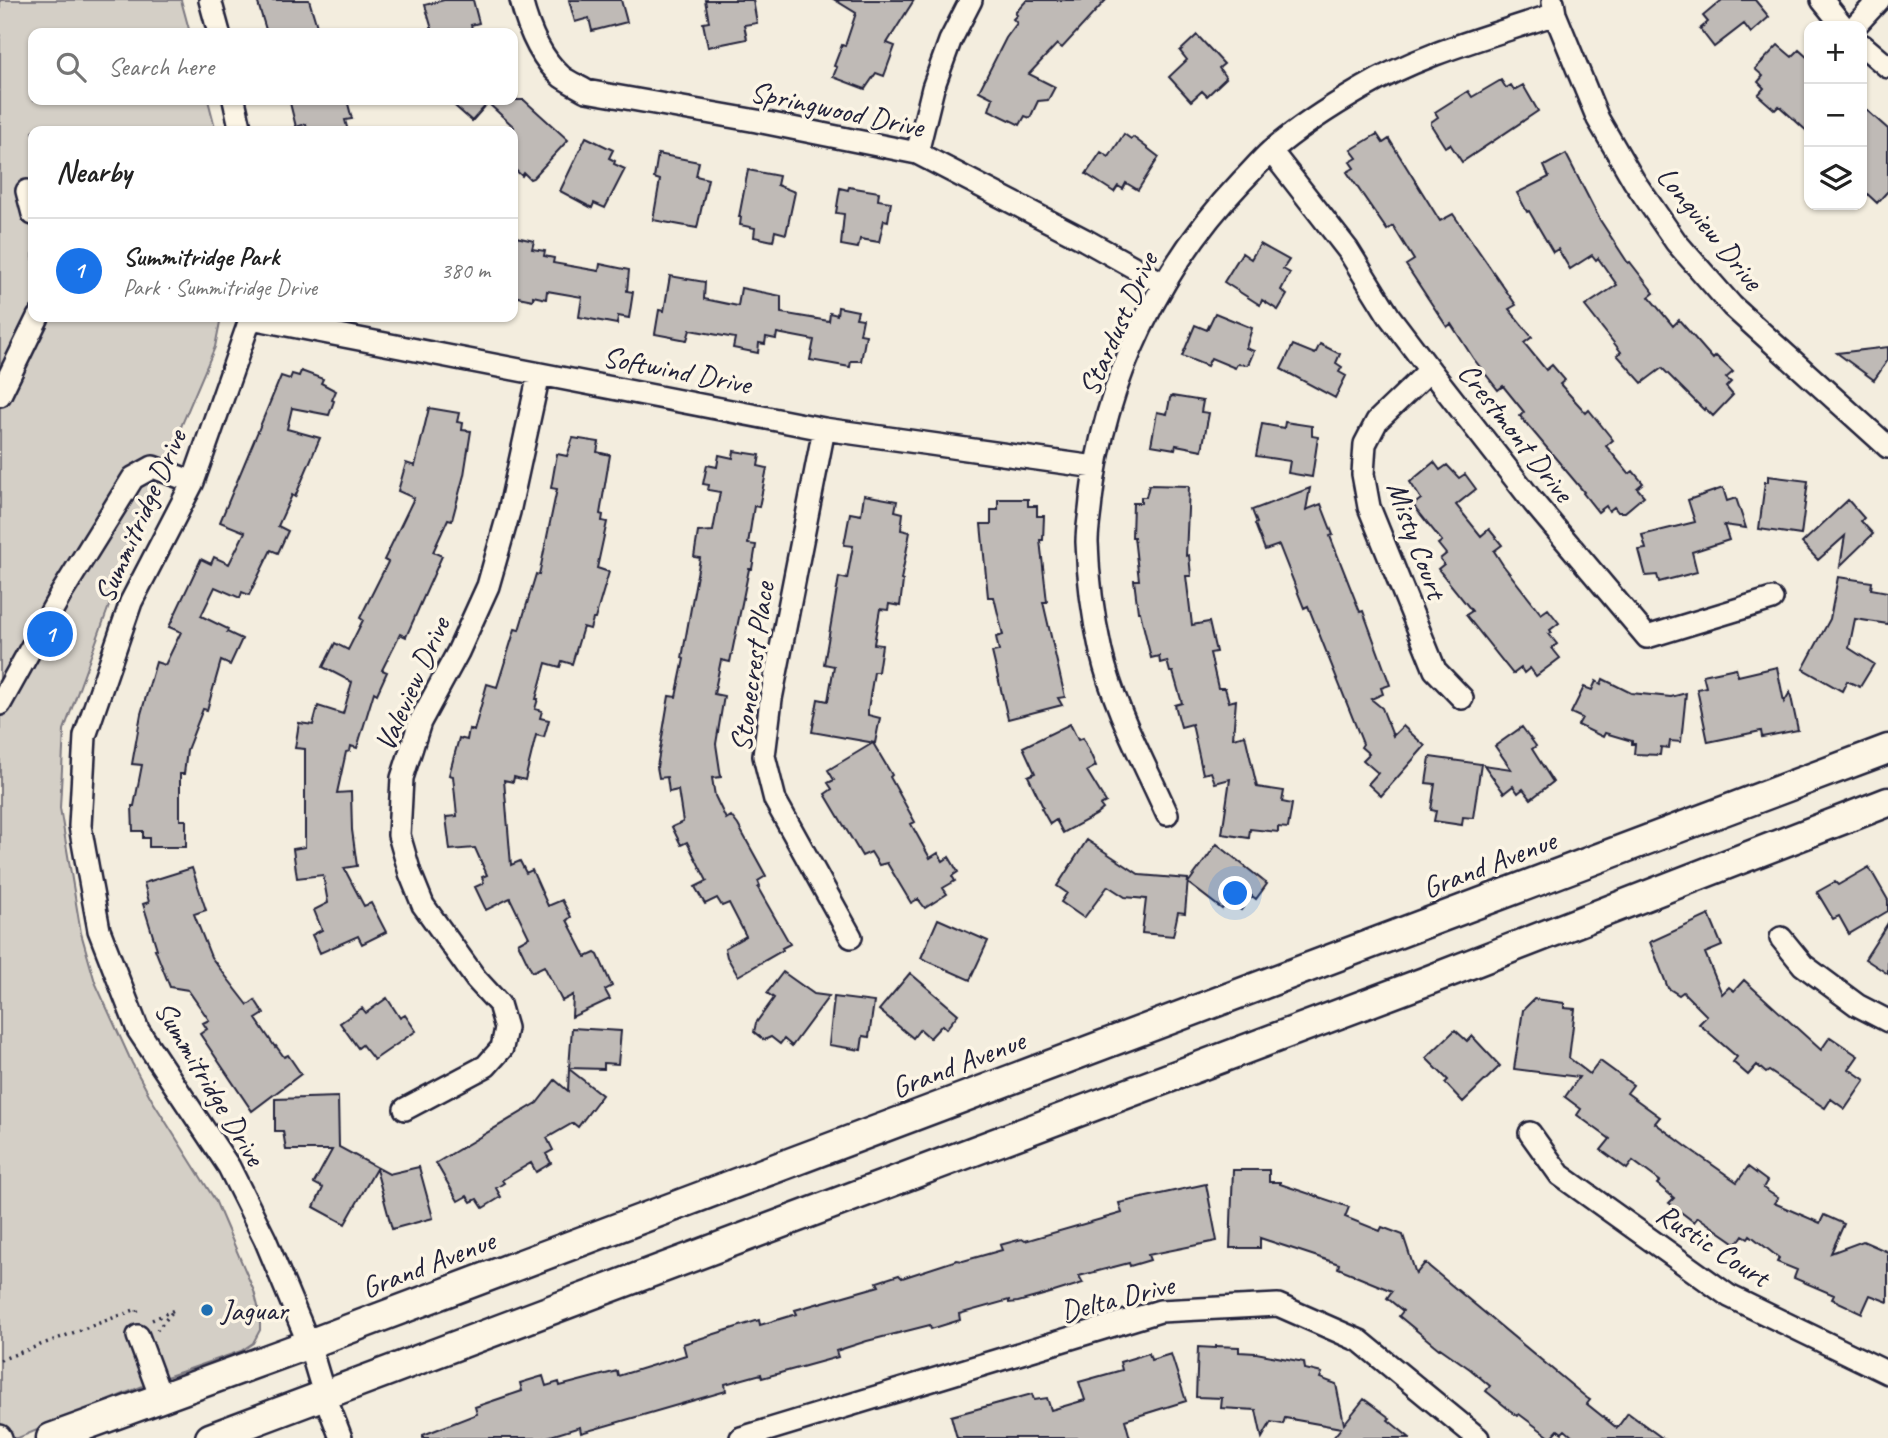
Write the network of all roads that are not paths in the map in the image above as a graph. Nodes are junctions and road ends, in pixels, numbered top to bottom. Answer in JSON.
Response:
{"nodes":[{"id":1,"x":210,"y":0,"type":"edge"},
{"id":2,"x":521,"y":0,"type":"edge"},
{"id":3,"x":971,"y":0,"type":"edge"},
{"id":4,"x":1822,"y":0,"type":"edge"},
{"id":5,"x":1879,"y":0,"type":"edge"},
{"id":6,"x":1554,"y":7,"type":"edge"},
{"id":7,"x":1839,"y":21,"type":"edge"},
{"id":8,"x":1860,"y":21,"type":"edge"},
{"id":9,"x":218,"y":28,"type":"edge"},
{"id":10,"x":1867,"y":49,"type":"edge"},
{"id":11,"x":1888,"y":67,"type":"edge"},
{"id":12,"x":235,"y":105,"type":"edge"},
{"id":13,"x":240,"y":126,"type":"edge"},
{"id":14,"x":1270,"y":151,"type":"junction"},
{"id":15,"x":917,"y":152,"type":"junction"},
{"id":16,"x":27,"y":191,"type":"dead end"},
{"id":17,"x":28,"y":195,"type":"edge"},
{"id":18,"x":1162,"y":284,"type":"junction"},
{"id":19,"x":36,"y":322,"type":"edge"},
{"id":20,"x":249,"y":322,"type":"edge"},
{"id":21,"x":276,"y":322,"type":"edge"},
{"id":22,"x":1430,"y":370,"type":"junction"},
{"id":23,"x":539,"y":374,"type":"junction"},
{"id":24,"x":0,"y":395,"type":"edge"},
{"id":25,"x":824,"y":429,"type":"junction"},
{"id":26,"x":1888,"y":447,"type":"edge"},
{"id":27,"x":1095,"y":467,"type":"junction"},
{"id":28,"x":193,"y":482,"type":"junction"},
{"id":29,"x":1772,"y":598,"type":"dead end"},
{"id":30,"x":1462,"y":698,"type":"dead end"},
{"id":31,"x":0,"y":704,"type":"edge"},
{"id":32,"x":1888,"y":749,"type":"edge"},
{"id":33,"x":1888,"y":802,"type":"edge"},
{"id":34,"x":1167,"y":814,"type":"dead end"},
{"id":35,"x":851,"y":937,"type":"dead end"},
{"id":36,"x":1781,"y":938,"type":"dead end"},
{"id":37,"x":1888,"y":1021,"type":"edge"},
{"id":38,"x":405,"y":1109,"type":"dead end"},
{"id":39,"x":1530,"y":1133,"type":"dead end"},
{"id":40,"x":143,"y":1328,"type":"road end"},
{"id":41,"x":309,"y":1344,"type":"junction"},
{"id":42,"x":1888,"y":1373,"type":"edge"},
{"id":43,"x":324,"y":1394,"type":"junction"},
{"id":44,"x":161,"y":1398,"type":"junction"},
{"id":45,"x":51,"y":1438,"type":"edge"},
{"id":46,"x":210,"y":1438,"type":"edge"},
{"id":47,"x":341,"y":1438,"type":"edge"},
{"id":48,"x":741,"y":1438,"type":"edge"},
{"id":49,"x":1478,"y":1438,"type":"edge"}],
"edges":[{"from":1,"to":9,"type":"street"},
{"from":2,"to":15,"type":"street","name":"Springwood Drive"},
{"from":3,"to":15,"type":"street"},
{"from":4,"to":7,"type":"street"},
{"from":5,"to":8,"type":"street"},
{"from":6,"to":14,"type":"street","name":"Stardust Drive"},
{"from":6,"to":26,"type":"street","name":"Longview Drive"},
{"from":10,"to":11,"type":"street"},
{"from":12,"to":13,"type":"street"},
{"from":14,"to":18,"type":"street","name":"Stardust Drive"},
{"from":14,"to":22,"type":"street","name":"Crestmont Drive"},
{"from":15,"to":18,"type":"street","name":"Springwood Drive"},
{"from":16,"to":17,"type":"street"},
{"from":18,"to":27,"type":"street","name":"Stardust Drive"},
{"from":19,"to":24,"type":"street"},
{"from":20,"to":28,"type":"street","name":"Summitridge Drive"},
{"from":21,"to":23,"type":"street","name":"Softwind Drive"},
{"from":22,"to":29,"type":"street","name":"Crestmont Drive"},
{"from":22,"to":30,"type":"street","name":"Misty Court"},
{"from":23,"to":25,"type":"street","name":"Softwind Drive"},
{"from":23,"to":38,"type":"street","name":"Valeview Drive"},
{"from":25,"to":27,"type":"street","name":"Softwind Drive"},
{"from":25,"to":35,"type":"street","name":"Stonecrest Place"},
{"from":27,"to":34,"type":"street","name":"Stardust Drive"},
{"from":28,"to":31,"type":"street"},
{"from":28,"to":41,"type":"street","name":"Summitridge Drive"},
{"from":32,"to":41,"type":"main road","name":"Grand Avenue"},
{"from":33,"to":43,"type":"main road"},
{"from":36,"to":37,"type":"street"},
{"from":39,"to":42,"type":"street","name":"Rustic Court"},
{"from":40,"to":44,"type":"street"},
{"from":41,"to":43,"type":"street","name":"Summitridge Drive"},
{"from":41,"to":44,"type":"main road","name":"Grand Avenue"},
{"from":43,"to":46,"type":"main road"},
{"from":43,"to":47,"type":"street","name":"Summitridge Drive"},
{"from":44,"to":45,"type":"main road","name":"Grand Avenue"},
{"from":48,"to":49,"type":"street","name":"Delta Drive"}]}
